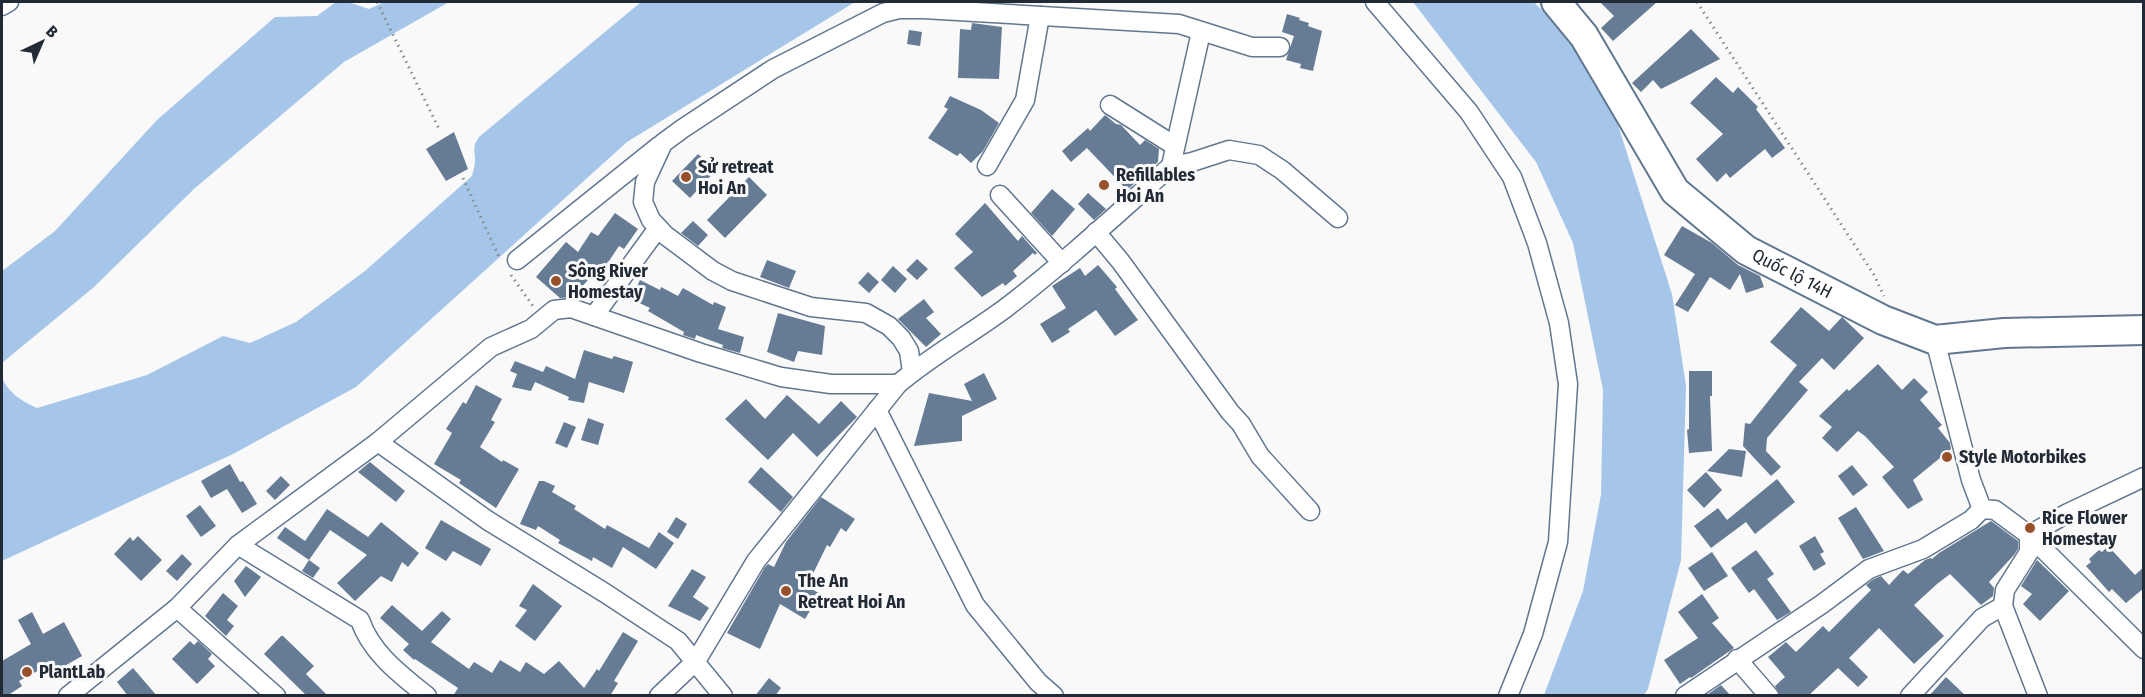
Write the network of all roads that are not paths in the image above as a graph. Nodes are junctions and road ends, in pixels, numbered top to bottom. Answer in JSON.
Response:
{"nodes":[{"id":1,"x":9,"y":2,"type":"edge"},
{"id":2,"x":1375,"y":2,"type":"edge"},
{"id":3,"x":1557,"y":2,"type":"edge"},
{"id":4,"x":2,"y":6,"type":"edge"},
{"id":5,"x":1040,"y":16,"type":"junction"},
{"id":6,"x":1201,"y":32,"type":"junction"},
{"id":7,"x":1280,"y":47,"type":"dead end"},
{"id":8,"x":1110,"y":105,"type":"dead end"},
{"id":9,"x":663,"y":143,"type":"junction"},
{"id":10,"x":1175,"y":146,"type":"junction"},
{"id":11,"x":987,"y":166,"type":"dead end"},
{"id":12,"x":1171,"y":166,"type":"junction"},
{"id":13,"x":1000,"y":195,"type":"dead end"},
{"id":14,"x":1338,"y":218,"type":"dead end"},
{"id":15,"x":658,"y":228,"type":"junction"},
{"id":16,"x":1096,"y":232,"type":"junction"},
{"id":17,"x":1062,"y":263,"type":"junction"},
{"id":18,"x":509,"y":265,"type":"road end"},
{"id":19,"x":594,"y":316,"type":"junction"},
{"id":20,"x":2144,"y":330,"type":"edge"},
{"id":21,"x":1935,"y":340,"type":"junction"},
{"id":22,"x":912,"y":372,"type":"junction"},
{"id":23,"x":898,"y":384,"type":"junction"},
{"id":24,"x":877,"y":410,"type":"junction"},
{"id":25,"x":378,"y":442,"type":"junction"},
{"id":26,"x":2144,"y":477,"type":"edge"},
{"id":27,"x":1982,"y":509,"type":"junction"},
{"id":28,"x":1310,"y":511,"type":"dead end"},
{"id":29,"x":2029,"y":535,"type":"junction"},
{"id":30,"x":238,"y":545,"type":"junction"},
{"id":31,"x":2003,"y":606,"type":"junction"},
{"id":32,"x":177,"y":608,"type":"junction"},
{"id":33,"x":2144,"y":649,"type":"edge"},
{"id":34,"x":1737,"y":659,"type":"junction"},
{"id":35,"x":696,"y":661,"type":"junction"},
{"id":36,"x":68,"y":696,"type":"edge"},
{"id":37,"x":276,"y":696,"type":"edge"},
{"id":38,"x":427,"y":696,"type":"edge"},
{"id":39,"x":659,"y":696,"type":"edge"},
{"id":40,"x":723,"y":696,"type":"edge"},
{"id":41,"x":1054,"y":696,"type":"edge"},
{"id":42,"x":1508,"y":696,"type":"edge"},
{"id":43,"x":1685,"y":696,"type":"edge"},
{"id":44,"x":1769,"y":696,"type":"edge"},
{"id":45,"x":1910,"y":696,"type":"edge"},
{"id":46,"x":2038,"y":696,"type":"edge"}],
"edges":[{"from":1,"to":4,"type":"street"},
{"from":2,"to":42,"type":"street"},
{"from":3,"to":21,"type":"main road","name":"Quốc lộ 14H"},
{"from":5,"to":6,"type":"street"},
{"from":5,"to":9,"type":"street"},
{"from":5,"to":11,"type":"street"},
{"from":6,"to":7,"type":"street"},
{"from":6,"to":10,"type":"street"},
{"from":8,"to":10,"type":"street"},
{"from":9,"to":15,"type":"street"},
{"from":9,"to":18,"type":"street"},
{"from":10,"to":12,"type":"street"},
{"from":12,"to":14,"type":"street"},
{"from":12,"to":16,"type":"street"},
{"from":13,"to":17,"type":"street"},
{"from":15,"to":19,"type":"street"},
{"from":15,"to":22,"type":"street"},
{"from":16,"to":17,"type":"street"},
{"from":16,"to":28,"type":"street"},
{"from":17,"to":22,"type":"street"},
{"from":19,"to":23,"type":"street"},
{"from":19,"to":25,"type":"street"},
{"from":20,"to":21,"type":"main road","name":"Quốc lộ 14H"},
{"from":21,"to":27,"type":"street"},
{"from":22,"to":23,"type":"street"},
{"from":23,"to":24,"type":"street"},
{"from":24,"to":35,"type":"street"},
{"from":24,"to":41,"type":"street"},
{"from":25,"to":30,"type":"street"},
{"from":25,"to":35,"type":"street"},
{"from":26,"to":29,"type":"street"},
{"from":27,"to":29,"type":"street"},
{"from":27,"to":34,"type":"street"},
{"from":29,"to":31,"type":"street"},
{"from":29,"to":33,"type":"street"},
{"from":30,"to":32,"type":"street"},
{"from":30,"to":38,"type":"street"},
{"from":31,"to":45,"type":"street"},
{"from":31,"to":46,"type":"street"},
{"from":32,"to":36,"type":"street"},
{"from":32,"to":37,"type":"street"},
{"from":34,"to":43,"type":"street"},
{"from":34,"to":44,"type":"street"},
{"from":35,"to":39,"type":"street"},
{"from":35,"to":40,"type":"street"}]}
